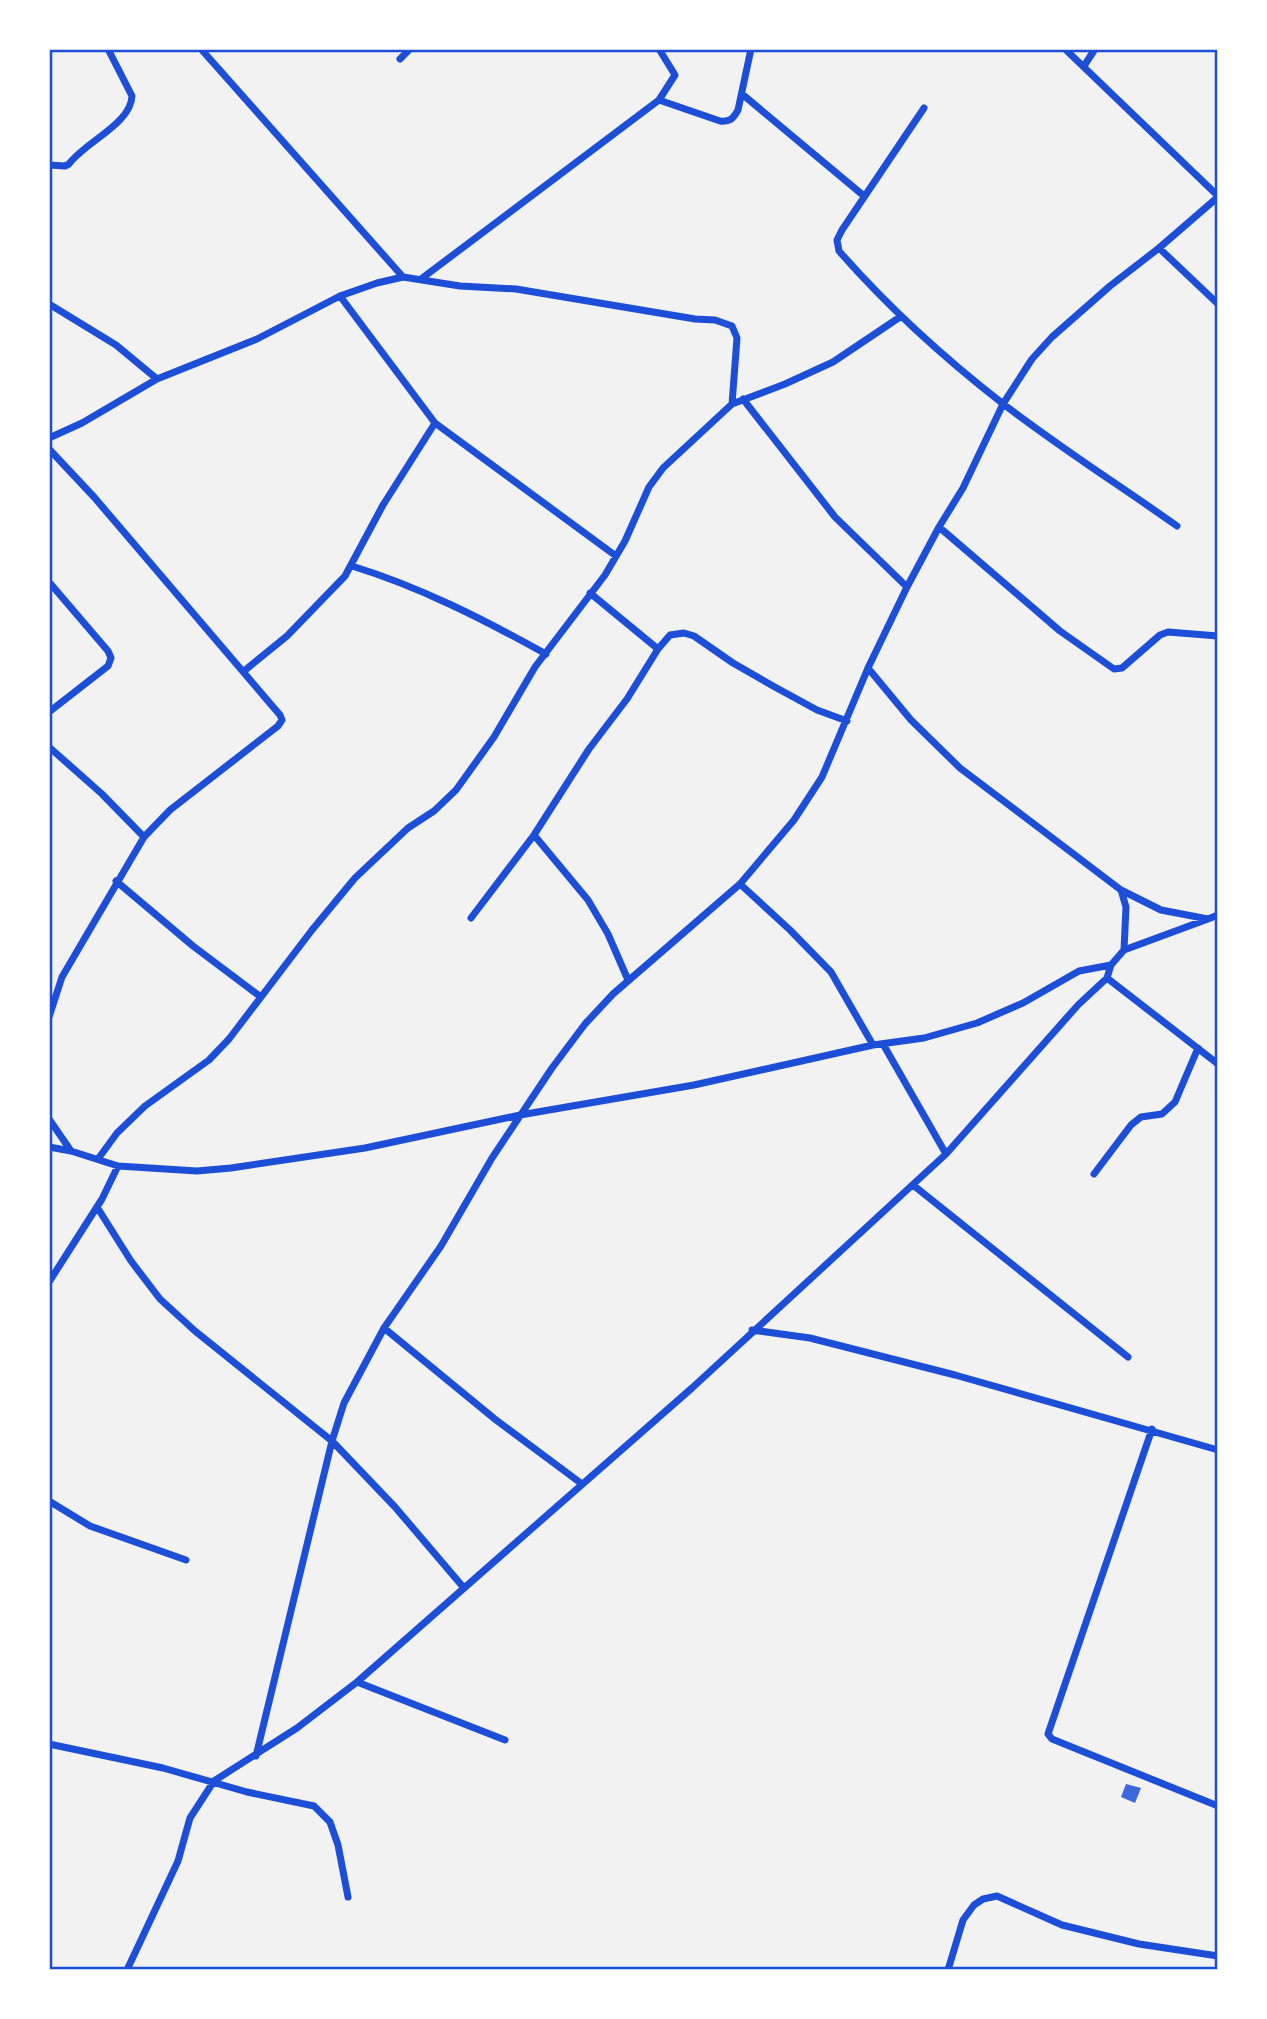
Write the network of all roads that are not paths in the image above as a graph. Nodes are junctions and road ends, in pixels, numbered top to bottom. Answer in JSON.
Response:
{"nodes":[{"id":1,"x":201,"y":49,"type":"edge"},
{"id":2,"x":410,"y":49,"type":"edge"},
{"id":3,"x":659,"y":49,"type":"edge"},
{"id":4,"x":751,"y":49,"type":"edge"},
{"id":5,"x":1065,"y":49,"type":"edge"},
{"id":6,"x":1095,"y":49,"type":"edge"},
{"id":7,"x":110,"y":50,"type":"edge"},
{"id":8,"x":400,"y":59,"type":"dead end"},
{"id":9,"x":1084,"y":66,"type":"junction"},
{"id":10,"x":742,"y":94,"type":"junction"},
{"id":11,"x":659,"y":100,"type":"junction"},
{"id":12,"x":925,"y":108,"type":"dead end"},
{"id":13,"x":49,"y":165,"type":"edge"},
{"id":14,"x":864,"y":196,"type":"junction"},
{"id":15,"x":1218,"y":196,"type":"edge"},
{"id":16,"x":1159,"y":248,"type":"junction"},
{"id":17,"x":403,"y":277,"type":"junction"},
{"id":18,"x":421,"y":279,"type":"junction"},
{"id":19,"x":340,"y":296,"type":"junction"},
{"id":20,"x":49,"y":304,"type":"edge"},
{"id":21,"x":1218,"y":304,"type":"edge"},
{"id":22,"x":900,"y":317,"type":"junction"},
{"id":23,"x":157,"y":379,"type":"junction"},
{"id":24,"x":743,"y":400,"type":"junction"},
{"id":25,"x":732,"y":404,"type":"junction"},
{"id":26,"x":1003,"y":404,"type":"junction"},
{"id":27,"x":435,"y":423,"type":"junction"},
{"id":28,"x":49,"y":438,"type":"edge"},
{"id":29,"x":49,"y":449,"type":"edge"},
{"id":30,"x":1177,"y":526,"type":"dead end"},
{"id":31,"x":939,"y":527,"type":"junction"},
{"id":32,"x":616,"y":556,"type":"junction"},
{"id":33,"x":352,"y":566,"type":"junction"},
{"id":34,"x":49,"y":582,"type":"edge"},
{"id":35,"x":907,"y":587,"type":"junction"},
{"id":36,"x":590,"y":593,"type":"junction"},
{"id":37,"x":1218,"y":636,"type":"edge"},
{"id":38,"x":658,"y":649,"type":"junction"},
{"id":39,"x":546,"y":654,"type":"junction"},
{"id":40,"x":868,"y":668,"type":"junction"},
{"id":41,"x":244,"y":671,"type":"junction"},
{"id":42,"x":49,"y":712,"type":"edge"},
{"id":43,"x":848,"y":720,"type":"junction"},
{"id":44,"x":49,"y":747,"type":"edge"},
{"id":45,"x":534,"y":835,"type":"junction"},
{"id":46,"x":144,"y":837,"type":"junction"},
{"id":47,"x":117,"y":881,"type":"junction"},
{"id":48,"x":740,"y":884,"type":"junction"},
{"id":49,"x":1121,"y":891,"type":"junction"},
{"id":50,"x":1218,"y":915,"type":"edge"},
{"id":51,"x":471,"y":918,"type":"dead end"},
{"id":52,"x":1208,"y":919,"type":"junction"},
{"id":53,"x":1124,"y":950,"type":"junction"},
{"id":54,"x":1111,"y":965,"type":"junction"},
{"id":55,"x":1107,"y":978,"type":"junction"},
{"id":56,"x":628,"y":980,"type":"junction"},
{"id":57,"x":261,"y":997,"type":"junction"},
{"id":58,"x":49,"y":1017,"type":"edge"},
{"id":59,"x":883,"y":1044,"type":"junction"},
{"id":60,"x":873,"y":1045,"type":"junction"},
{"id":61,"x":1198,"y":1048,"type":"junction"},
{"id":62,"x":1218,"y":1064,"type":"edge"},
{"id":63,"x":520,"y":1115,"type":"junction"},
{"id":64,"x":49,"y":1119,"type":"edge"},
{"id":65,"x":49,"y":1147,"type":"edge"},
{"id":66,"x":71,"y":1151,"type":"junction"},
{"id":67,"x":946,"y":1154,"type":"junction"},
{"id":68,"x":98,"y":1159,"type":"junction"},
{"id":69,"x":117,"y":1166,"type":"junction"},
{"id":70,"x":1094,"y":1174,"type":"dead end"},
{"id":71,"x":913,"y":1185,"type":"junction"},
{"id":72,"x":97,"y":1208,"type":"junction"},
{"id":73,"x":49,"y":1282,"type":"edge"},
{"id":74,"x":384,"y":1328,"type":"junction"},
{"id":75,"x":752,"y":1330,"type":"junction"},
{"id":76,"x":1128,"y":1357,"type":"dead end"},
{"id":77,"x":1152,"y":1429,"type":"junction"},
{"id":78,"x":332,"y":1441,"type":"junction"},
{"id":79,"x":1218,"y":1450,"type":"edge"},
{"id":80,"x":582,"y":1485,"type":"junction"},
{"id":81,"x":49,"y":1501,"type":"edge"},
{"id":82,"x":186,"y":1560,"type":"dead end"},
{"id":83,"x":464,"y":1588,"type":"junction"},
{"id":84,"x":358,"y":1682,"type":"junction"},
{"id":85,"x":505,"y":1740,"type":"dead end"},
{"id":86,"x":49,"y":1744,"type":"edge"},
{"id":87,"x":256,"y":1756,"type":"junction"},
{"id":88,"x":215,"y":1782,"type":"junction"},
{"id":89,"x":1218,"y":1806,"type":"edge"},
{"id":90,"x":348,"y":1897,"type":"dead end"},
{"id":91,"x":1218,"y":1955,"type":"edge"},
{"id":92,"x":127,"y":1970,"type":"edge"},
{"id":93,"x":948,"y":1970,"type":"edge"}],
"edges":[{"from":1,"to":17,"type":"street"},
{"from":2,"to":8,"type":"street"},
{"from":3,"to":11,"type":"street"},
{"from":4,"to":10,"type":"street"},
{"from":5,"to":9,"type":"street"},
{"from":6,"to":9,"type":"street"},
{"from":7,"to":13,"type":"street"},
{"from":9,"to":15,"type":"street"},
{"from":10,"to":11,"type":"street"},
{"from":10,"to":14,"type":"street"},
{"from":11,"to":18,"type":"street"},
{"from":12,"to":14,"type":"street"},
{"from":14,"to":22,"type":"street"},
{"from":15,"to":16,"type":"street"},
{"from":16,"to":21,"type":"street"},
{"from":16,"to":26,"type":"street"},
{"from":17,"to":18,"type":"street"},
{"from":17,"to":19,"type":"street"},
{"from":18,"to":25,"type":"street"},
{"from":19,"to":23,"type":"street"},
{"from":19,"to":27,"type":"street"},
{"from":20,"to":23,"type":"street"},
{"from":22,"to":24,"type":"street"},
{"from":22,"to":26,"type":"street"},
{"from":23,"to":28,"type":"street"},
{"from":24,"to":25,"type":"street"},
{"from":24,"to":35,"type":"street"},
{"from":25,"to":32,"type":"street"},
{"from":26,"to":30,"type":"street"},
{"from":26,"to":31,"type":"street"},
{"from":27,"to":32,"type":"street"},
{"from":27,"to":33,"type":"street"},
{"from":29,"to":41,"type":"street"},
{"from":31,"to":35,"type":"street"},
{"from":31,"to":37,"type":"street"},
{"from":32,"to":36,"type":"street"},
{"from":33,"to":39,"type":"street"},
{"from":33,"to":41,"type":"street"},
{"from":34,"to":42,"type":"street"},
{"from":35,"to":40,"type":"street"},
{"from":36,"to":38,"type":"street"},
{"from":36,"to":39,"type":"street"},
{"from":38,"to":43,"type":"street"},
{"from":38,"to":45,"type":"street"},
{"from":39,"to":57,"type":"street"},
{"from":40,"to":43,"type":"street"},
{"from":40,"to":49,"type":"street"},
{"from":41,"to":46,"type":"street"},
{"from":43,"to":48,"type":"street"},
{"from":44,"to":46,"type":"street"},
{"from":45,"to":51,"type":"street"},
{"from":45,"to":56,"type":"street"},
{"from":46,"to":47,"type":"street"},
{"from":47,"to":57,"type":"street"},
{"from":47,"to":58,"type":"street"},
{"from":48,"to":56,"type":"street"},
{"from":48,"to":60,"type":"street"},
{"from":49,"to":52,"type":"street"},
{"from":49,"to":53,"type":"street"},
{"from":50,"to":52,"type":"street"},
{"from":52,"to":53,"type":"street"},
{"from":53,"to":54,"type":"street"},
{"from":54,"to":55,"type":"street"},
{"from":54,"to":59,"type":"street"},
{"from":55,"to":61,"type":"street"},
{"from":55,"to":67,"type":"street"},
{"from":56,"to":63,"type":"street"},
{"from":57,"to":68,"type":"street"},
{"from":59,"to":60,"type":"street"},
{"from":59,"to":67,"type":"street"},
{"from":60,"to":63,"type":"street"},
{"from":61,"to":62,"type":"street"},
{"from":61,"to":70,"type":"street"},
{"from":63,"to":69,"type":"street"},
{"from":63,"to":74,"type":"street"},
{"from":64,"to":66,"type":"street"},
{"from":65,"to":66,"type":"street"},
{"from":66,"to":68,"type":"street"},
{"from":67,"to":71,"type":"street"},
{"from":68,"to":69,"type":"street"},
{"from":69,"to":72,"type":"street"},
{"from":71,"to":75,"type":"street"},
{"from":71,"to":76,"type":"street"},
{"from":72,"to":73,"type":"street"},
{"from":72,"to":78,"type":"street"},
{"from":74,"to":78,"type":"street"},
{"from":74,"to":80,"type":"street"},
{"from":75,"to":77,"type":"street"},
{"from":75,"to":80,"type":"street"},
{"from":77,"to":79,"type":"street"},
{"from":77,"to":89,"type":"street"},
{"from":78,"to":83,"type":"street"},
{"from":78,"to":87,"type":"street"},
{"from":80,"to":83,"type":"street"},
{"from":81,"to":82,"type":"street"},
{"from":83,"to":84,"type":"street"},
{"from":84,"to":85,"type":"street"},
{"from":84,"to":87,"type":"street"},
{"from":86,"to":88,"type":"street"},
{"from":87,"to":88,"type":"street"},
{"from":88,"to":90,"type":"street"},
{"from":88,"to":92,"type":"street"},
{"from":91,"to":93,"type":"street"}]}
